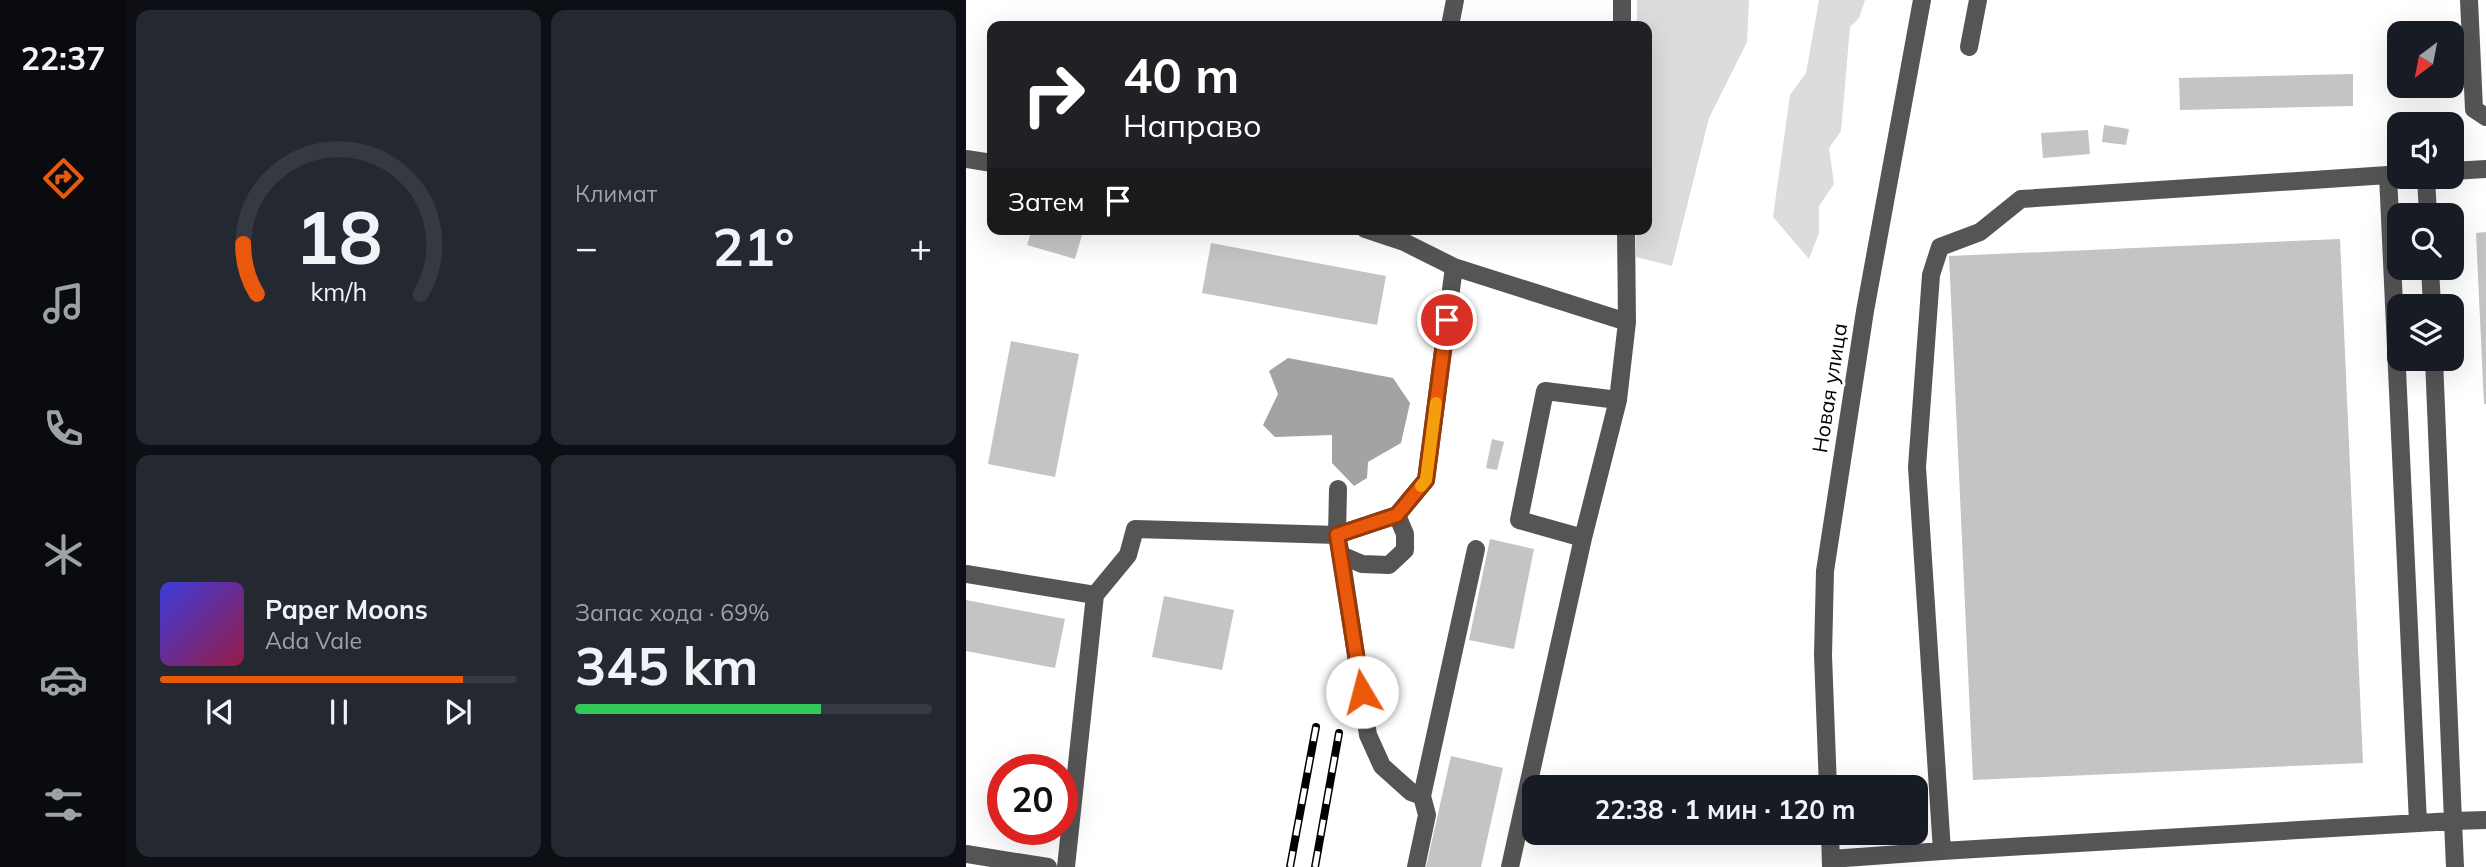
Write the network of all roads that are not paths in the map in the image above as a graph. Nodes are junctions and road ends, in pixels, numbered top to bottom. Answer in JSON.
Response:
{"nodes":[{"id":1,"x":1455,"y":0,"type":"edge"},
{"id":2,"x":1622,"y":0,"type":"edge"},
{"id":3,"x":1922,"y":0,"type":"edge"},
{"id":4,"x":1978,"y":0,"type":"edge"},
{"id":5,"x":2469,"y":0,"type":"edge"},
{"id":6,"x":1451,"y":21,"type":"edge"},
{"id":7,"x":1622,"y":21,"type":"edge"},
{"id":8,"x":1969,"y":47,"type":"dead end"},
{"id":9,"x":2486,"y":117,"type":"edge"},
{"id":10,"x":966,"y":159,"type":"edge"},
{"id":11,"x":987,"y":162,"type":"edge"},
{"id":12,"x":2486,"y":169,"type":"edge"},
{"id":13,"x":2464,"y":170,"type":"edge"},
{"id":14,"x":2387,"y":174,"type":"edge"},
{"id":15,"x":2395,"y":189,"type":"edge"},
{"id":16,"x":1406,"y":235,"type":"edge"},
{"id":17,"x":1626,"y":235,"type":"edge"},
{"id":18,"x":1454,"y":267,"type":"junction"},
{"id":19,"x":1627,"y":321,"type":"junction"},
{"id":20,"x":2434,"y":371,"type":"edge"},
{"id":21,"x":1618,"y":400,"type":"junction"},
{"id":22,"x":1338,"y":489,"type":"dead end"},
{"id":23,"x":1397,"y":515,"type":"junction"},
{"id":24,"x":1337,"y":535,"type":"junction"},
{"id":25,"x":1583,"y":538,"type":"junction"},
{"id":26,"x":1476,"y":549,"type":"dead end"},
{"id":27,"x":1341,"y":555,"type":"junction"},
{"id":28,"x":966,"y":574,"type":"edge"},
{"id":29,"x":1095,"y":595,"type":"junction"},
{"id":30,"x":1828,"y":775,"type":"edge"},
{"id":31,"x":1422,"y":796,"type":"junction"},
{"id":32,"x":2486,"y":820,"type":"edge"},
{"id":33,"x":2453,"y":821,"type":"junction"},
{"id":34,"x":2418,"y":823,"type":"junction"},
{"id":35,"x":1830,"y":845,"type":"edge"},
{"id":36,"x":1942,"y":851,"type":"junction"},
{"id":37,"x":966,"y":854,"type":"edge"},
{"id":38,"x":1831,"y":863,"type":"edge"},
{"id":39,"x":1048,"y":867,"type":"edge"},
{"id":40,"x":1066,"y":867,"type":"edge"},
{"id":41,"x":1416,"y":867,"type":"edge"},
{"id":42,"x":1510,"y":867,"type":"edge"},
{"id":43,"x":2455,"y":867,"type":"edge"}],
"edges":[{"from":1,"to":6,"type":"street"},
{"from":2,"to":7,"type":"street"},
{"from":3,"to":30,"type":"street","name":"Новая улица"},
{"from":4,"to":8,"type":"street"},
{"from":5,"to":9,"type":"street"},
{"from":10,"to":11,"type":"street"},
{"from":12,"to":13,"type":"street"},
{"from":14,"to":36,"type":"street"},
{"from":15,"to":34,"type":"street"},
{"from":16,"to":18,"type":"street"},
{"from":17,"to":19,"type":"street"},
{"from":18,"to":19,"type":"street"},
{"from":18,"to":23,"type":"street"},
{"from":19,"to":21,"type":"street"},
{"from":20,"to":33,"type":"street"},
{"from":21,"to":25,"type":"street"},
{"from":21,"to":25,"type":"street"},
{"from":22,"to":24,"type":"street"},
{"from":23,"to":24,"type":"street"},
{"from":23,"to":27,"type":"street"},
{"from":24,"to":27,"type":"street"},
{"from":24,"to":29,"type":"street"},
{"from":25,"to":42,"type":"street"},
{"from":26,"to":31,"type":"street"},
{"from":27,"to":31,"type":"street"},
{"from":28,"to":29,"type":"street"},
{"from":29,"to":40,"type":"street"},
{"from":31,"to":41,"type":"street"},
{"from":32,"to":33,"type":"street"},
{"from":33,"to":34,"type":"street"},
{"from":33,"to":43,"type":"street"},
{"from":34,"to":36,"type":"street"},
{"from":35,"to":38,"type":"street"},
{"from":36,"to":38,"type":"street"},
{"from":37,"to":39,"type":"street"}]}
